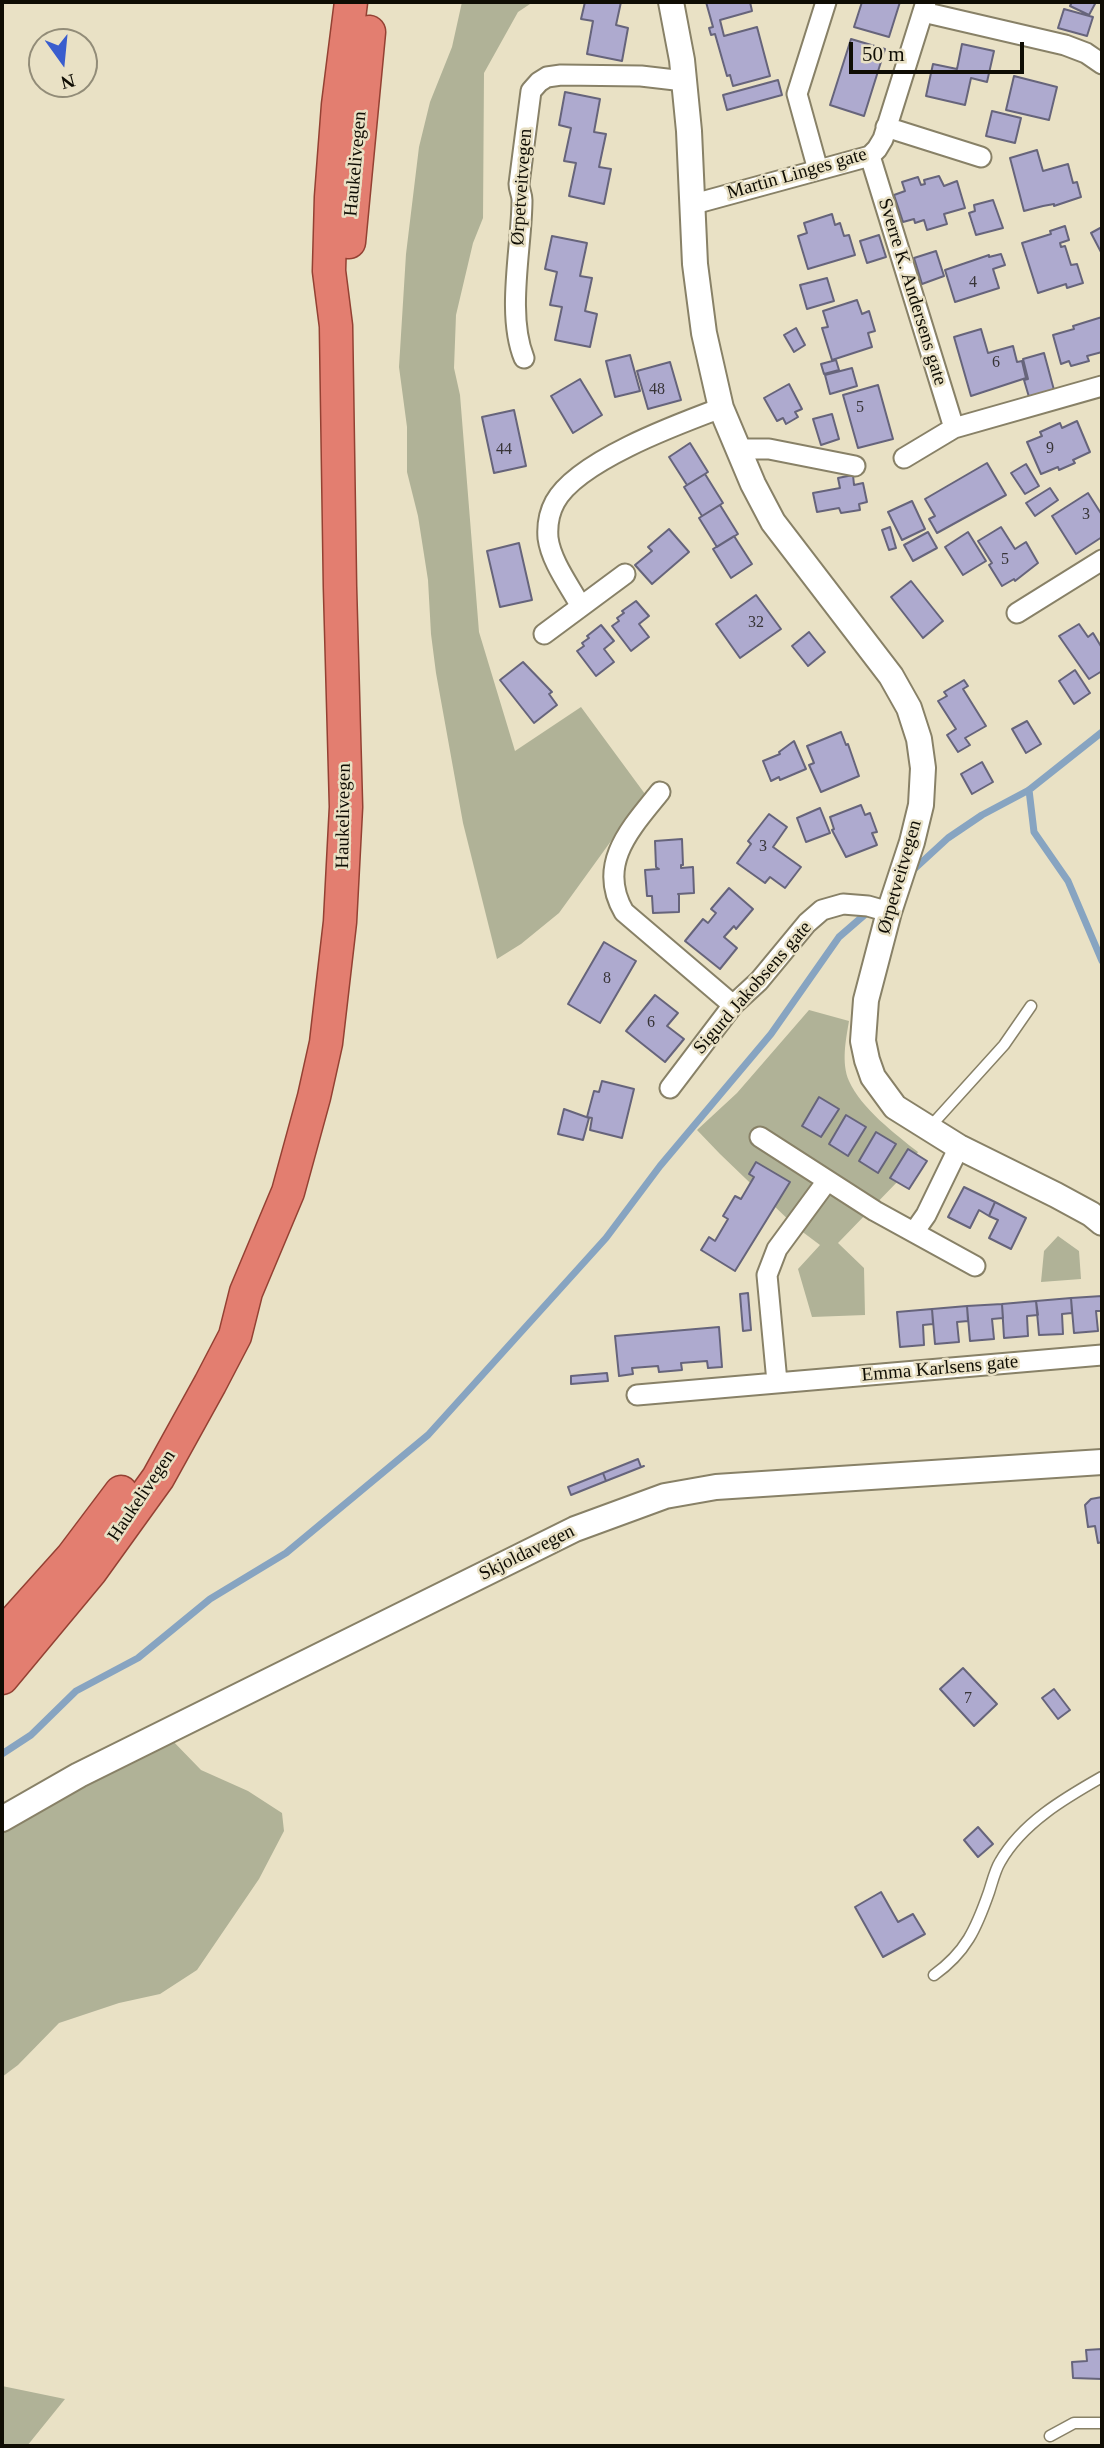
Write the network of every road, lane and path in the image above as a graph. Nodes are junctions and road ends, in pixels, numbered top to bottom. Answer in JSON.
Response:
{"nodes":[{"id":1,"x":351,"y":2,"type":"edge"},
{"id":2,"x":372,"y":2,"type":"edge"},
{"id":3,"x":671,"y":2,"type":"edge"},
{"id":4,"x":826,"y":2,"type":"edge"},
{"id":5,"x":924,"y":7,"type":"edge"},
{"id":6,"x":1102,"y":64,"type":"edge"},
{"id":7,"x":684,"y":81,"type":"junction"},
{"id":8,"x":886,"y":127,"type":"junction"},
{"id":9,"x":870,"y":156,"type":"junction"},
{"id":10,"x":981,"y":157,"type":"dead end"},
{"id":11,"x":818,"y":170,"type":"junction"},
{"id":12,"x":694,"y":204,"type":"junction"},
{"id":13,"x":336,"y":326,"type":"junction"},
{"id":14,"x":524,"y":358,"type":"dead end"},
{"id":15,"x":1101,"y":388,"type":"edge"},
{"id":16,"x":721,"y":408,"type":"junction"},
{"id":17,"x":954,"y":428,"type":"junction"},
{"id":18,"x":737,"y":449,"type":"junction"},
{"id":19,"x":904,"y":458,"type":"dead end"},
{"id":20,"x":855,"y":466,"type":"dead end"},
{"id":21,"x":1102,"y":560,"type":"edge"},
{"id":22,"x":625,"y":574,"type":"dead end"},
{"id":23,"x":580,"y":605,"type":"junction"},
{"id":24,"x":1017,"y":613,"type":"dead end"},
{"id":25,"x":544,"y":634,"type":"dead end"},
{"id":26,"x":660,"y":792,"type":"dead end"},
{"id":27,"x":889,"y":912,"type":"junction"},
{"id":28,"x":733,"y":1006,"type":"junction"},
{"id":29,"x":1031,"y":1006,"type":"dead end"},
{"id":30,"x":670,"y":1088,"type":"dead end"},
{"id":31,"x":929,"y":1128,"type":"junction"},
{"id":32,"x":760,"y":1138,"type":"dead end"},
{"id":33,"x":960,"y":1147,"type":"junction"},
{"id":34,"x":827,"y":1181,"type":"junction"},
{"id":35,"x":1102,"y":1223,"type":"edge"},
{"id":36,"x":914,"y":1232,"type":"junction"},
{"id":37,"x":975,"y":1266,"type":"dead end"},
{"id":38,"x":246,"y":1292,"type":"junction"},
{"id":39,"x":1102,"y":1355,"type":"edge"},
{"id":40,"x":777,"y":1382,"type":"junction"},
{"id":41,"x":636,"y":1395,"type":"dead end"},
{"id":42,"x":1102,"y":1462,"type":"edge"},
{"id":43,"x":2,"y":1634,"type":"edge"},
{"id":44,"x":2,"y":1678,"type":"edge"},
{"id":45,"x":1102,"y":1776,"type":"edge"},
{"id":46,"x":2,"y":1819,"type":"edge"},
{"id":47,"x":934,"y":1975,"type":"dead end"},
{"id":48,"x":1102,"y":2423,"type":"edge"},
{"id":49,"x":1051,"y":2436,"type":"dead end"}],
"edges":[{"from":1,"to":13,"type":"highway","name":"Haukelivegen"},
{"from":2,"to":13,"type":"highway","name":"Haukelivegen"},
{"from":3,"to":7,"type":"street","name":"Ørpetveitvegen"},
{"from":4,"to":11,"type":"street"},
{"from":5,"to":6,"type":"street","name":"Martin Linges gate"},
{"from":5,"to":8,"type":"street","name":"Martin Linges gate"},
{"from":7,"to":12,"type":"street","name":"Ørpetveitvegen"},
{"from":7,"to":14,"type":"street","name":"Ørpetveitvegen"},
{"from":8,"to":9,"type":"street","name":"Martin Linges gate"},
{"from":8,"to":10,"type":"street","name":"Martin Linges gate"},
{"from":9,"to":11,"type":"street","name":"Martin Linges gate"},
{"from":9,"to":17,"type":"street","name":"Sverre K. Andersens gate"},
{"from":11,"to":12,"type":"street","name":"Martin Linges gate"},
{"from":12,"to":16,"type":"street","name":"Ørpetveitvegen"},
{"from":13,"to":38,"type":"highway","name":"Haukelivegen"},
{"from":15,"to":17,"type":"street"},
{"from":16,"to":18,"type":"street","name":"Ørpetveitvegen"},
{"from":16,"to":23,"type":"street"},
{"from":17,"to":19,"type":"street"},
{"from":18,"to":20,"type":"street"},
{"from":18,"to":27,"type":"street","name":"Ørpetveitvegen"},
{"from":21,"to":24,"type":"street"},
{"from":22,"to":23,"type":"street"},
{"from":23,"to":25,"type":"street"},
{"from":26,"to":28,"type":"street"},
{"from":27,"to":28,"type":"street","name":"Sigurd Jakobsens gate"},
{"from":27,"to":31,"type":"street","name":"Ørpetveitvegen"},
{"from":28,"to":30,"type":"street","name":"Sigurd Jakobsens gate"},
{"from":29,"to":31,"type":"lane"},
{"from":31,"to":33,"type":"street","name":"Ørpetveitvegen"},
{"from":32,"to":34,"type":"street"},
{"from":33,"to":35,"type":"street","name":"Ørpetveitvegen"},
{"from":33,"to":36,"type":"street"},
{"from":34,"to":36,"type":"street"},
{"from":34,"to":40,"type":"street"},
{"from":36,"to":37,"type":"street"},
{"from":38,"to":43,"type":"highway","name":"Haukelivegen"},
{"from":38,"to":44,"type":"highway","name":"Haukelivegen"},
{"from":39,"to":40,"type":"street","name":"Emma Karlsens gate"},
{"from":40,"to":41,"type":"street","name":"Emma Karlsens gate"},
{"from":42,"to":46,"type":"street","name":"Skjoldavegen"},
{"from":45,"to":47,"type":"lane"},
{"from":48,"to":49,"type":"lane"}]}
